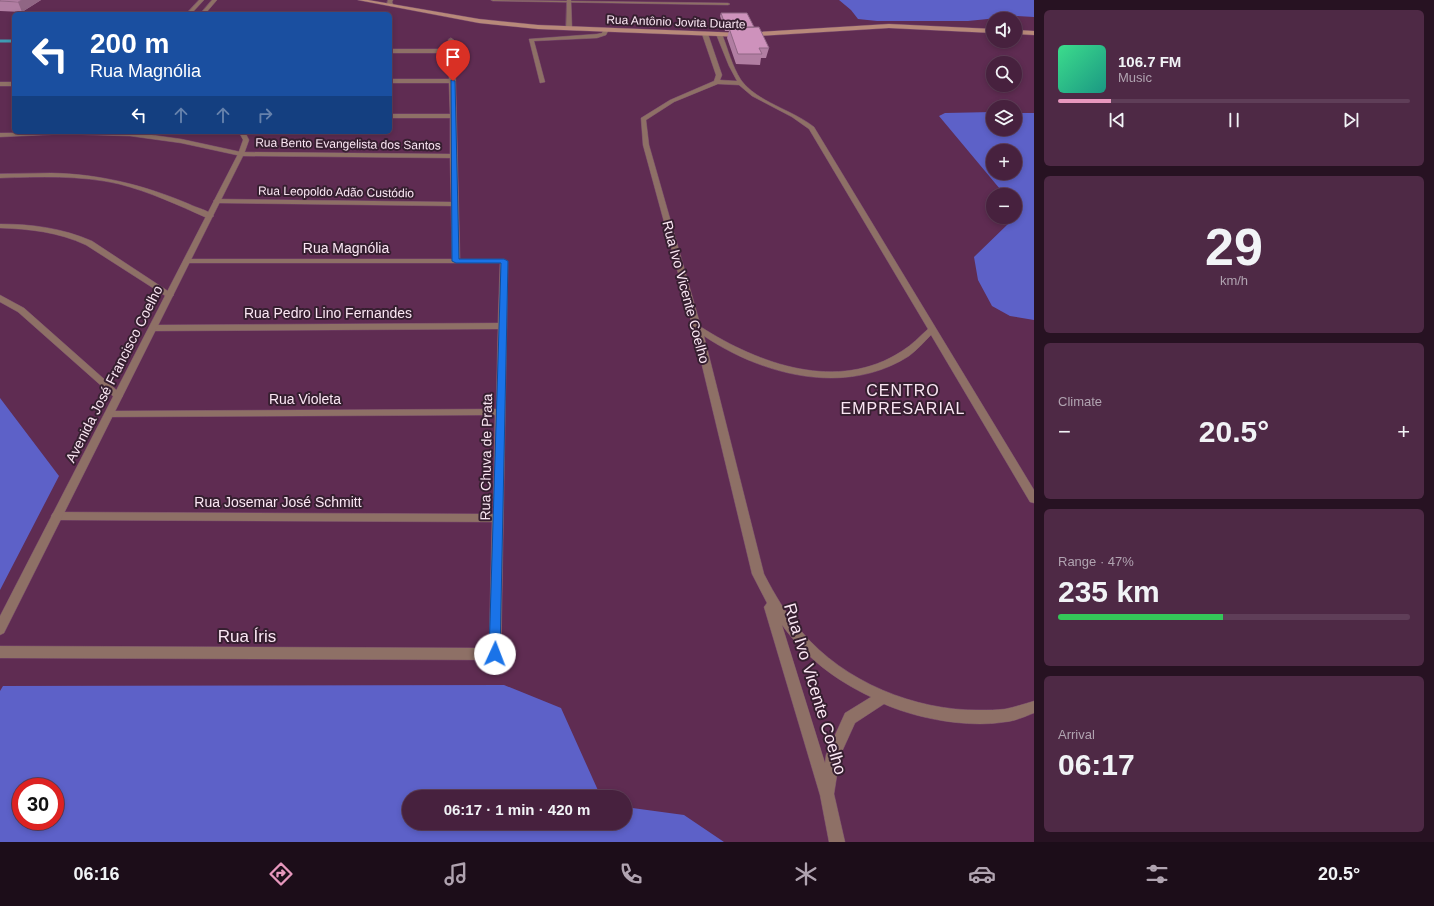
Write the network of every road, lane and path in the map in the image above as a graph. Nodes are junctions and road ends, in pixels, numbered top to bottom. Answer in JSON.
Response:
{"nodes":[{"id":1,"x":202,"y":0,"type":"edge"},
{"id":2,"x":216,"y":0,"type":"edge"},
{"id":3,"x":360,"y":0,"type":"edge"},
{"id":4,"x":493,"y":0,"type":"edge"},
{"id":5,"x":569,"y":1,"type":"edge"},
{"id":6,"x":391,"y":3,"type":"edge"},
{"id":7,"x":728,"y":4,"type":"dead end"},
{"id":8,"x":190,"y":12,"type":"edge"},
{"id":9,"x":204,"y":12,"type":"edge"},
{"id":10,"x":569,"y":28,"type":"junction"},
{"id":11,"x":606,"y":29,"type":"junction"},
{"id":12,"x":986,"y":31,"type":"edge"},
{"id":13,"x":1022,"y":32,"type":"edge"},
{"id":14,"x":1034,"y":33,"type":"edge"},
{"id":15,"x":705,"y":34,"type":"junction"},
{"id":16,"x":719,"y":34,"type":"junction"},
{"id":17,"x":451,"y":40,"type":"dead end"},
{"id":18,"x":392,"y":51,"type":"edge"},
{"id":19,"x":452,"y":51,"type":"junction"},
{"id":20,"x":392,"y":81,"type":"edge"},
{"id":21,"x":453,"y":81,"type":"junction"},
{"id":22,"x":542,"y":82,"type":"dead end"},
{"id":23,"x":716,"y":82,"type":"junction"},
{"id":24,"x":740,"y":83,"type":"junction"},
{"id":25,"x":0,"y":84,"type":"edge"},
{"id":26,"x":12,"y":84,"type":"edge"},
{"id":27,"x":392,"y":116,"type":"edge"},
{"id":28,"x":453,"y":116,"type":"junction"},
{"id":29,"x":21,"y":134,"type":"edge"},
{"id":30,"x":130,"y":134,"type":"edge"},
{"id":31,"x":243,"y":134,"type":"edge"},
{"id":32,"x":0,"y":135,"type":"edge"},
{"id":33,"x":241,"y":154,"type":"junction"},
{"id":34,"x":454,"y":156,"type":"junction"},
{"id":35,"x":0,"y":176,"type":"edge"},
{"id":36,"x":217,"y":202,"type":"junction"},
{"id":37,"x":455,"y":204,"type":"junction"},
{"id":38,"x":210,"y":216,"type":"junction"},
{"id":39,"x":0,"y":226,"type":"edge"},
{"id":40,"x":187,"y":261,"type":"junction"},
{"id":41,"x":456,"y":261,"type":"junction"},
{"id":42,"x":504,"y":261,"type":"joint"},
{"id":43,"x":170,"y":295,"type":"junction"},
{"id":44,"x":0,"y":298,"type":"edge"},
{"id":45,"x":503,"y":326,"type":"junction"},
{"id":46,"x":153,"y":328,"type":"junction"},
{"id":47,"x":697,"y":328,"type":"junction"},
{"id":48,"x":932,"y":330,"type":"junction"},
{"id":49,"x":118,"y":396,"type":"junction"},
{"id":50,"x":501,"y":412,"type":"junction"},
{"id":51,"x":109,"y":414,"type":"junction"},
{"id":52,"x":1034,"y":500,"type":"edge"},
{"id":53,"x":57,"y":516,"type":"junction"},
{"id":54,"x":498,"y":518,"type":"junction"},
{"id":55,"x":766,"y":595,"type":"junction"},
{"id":56,"x":0,"y":629,"type":"edge"},
{"id":57,"x":0,"y":652,"type":"edge"},
{"id":58,"x":495,"y":654,"type":"joint"},
{"id":59,"x":883,"y":697,"type":"junction"},
{"id":60,"x":1034,"y":707,"type":"edge"},
{"id":61,"x":827,"y":795,"type":"junction"},
{"id":62,"x":837,"y":842,"type":"edge"}],
"edges":[{"from":1,"to":8,"type":"street"},
{"from":2,"to":9,"type":"street"},
{"from":3,"to":6,"type":"main road","name":"Rua Antônio Jovita Duarte"},
{"from":4,"to":5,"type":"street"},
{"from":5,"to":7,"type":"street"},
{"from":5,"to":10,"type":"street"},
{"from":6,"to":10,"type":"main road","name":"Rua Antônio Jovita Duarte"},
{"from":10,"to":11,"type":"main road","name":"Rua Antônio Jovita Duarte"},
{"from":11,"to":15,"type":"main road","name":"Rua Antônio Jovita Duarte"},
{"from":11,"to":22,"type":"street"},
{"from":12,"to":16,"type":"main road","name":"Rua Antônio Jovita Duarte"},
{"from":13,"to":14,"type":"main road"},
{"from":15,"to":16,"type":"main road","name":"Rua Antônio Jovita Duarte"},
{"from":15,"to":23,"type":"street"},
{"from":16,"to":24,"type":"street"},
{"from":17,"to":19,"type":"street"},
{"from":18,"to":19,"type":"street"},
{"from":19,"to":21,"type":"street"},
{"from":20,"to":21,"type":"street"},
{"from":21,"to":28,"type":"street"},
{"from":23,"to":24,"type":"street"},
{"from":23,"to":47,"type":"street","name":"Rua Ivo Vicente Coelho"},
{"from":24,"to":48,"type":"street"},
{"from":25,"to":26,"type":"street"},
{"from":27,"to":28,"type":"street"},
{"from":28,"to":34,"type":"street"},
{"from":29,"to":32,"type":"street","name":"Rua Bento Evangelista dos Santos"},
{"from":30,"to":33,"type":"street","name":"Rua Bento Evangelista dos Santos"},
{"from":31,"to":33,"type":"street","name":"Avenida José Francisco Coelho"},
{"from":33,"to":34,"type":"street","name":"Rua Bento Evangelista dos Santos"},
{"from":33,"to":36,"type":"street","name":"Avenida José Francisco Coelho"},
{"from":34,"to":37,"type":"street"},
{"from":35,"to":38,"type":"street"},
{"from":36,"to":37,"type":"street","name":"Rua Leopoldo Adão Custódio"},
{"from":36,"to":38,"type":"street","name":"Avenida José Francisco Coelho"},
{"from":37,"to":41,"type":"street"},
{"from":38,"to":40,"type":"street","name":"Avenida José Francisco Coelho"},
{"from":39,"to":43,"type":"street"},
{"from":40,"to":41,"type":"street","name":"Rua Magnólia"},
{"from":40,"to":43,"type":"street","name":"Avenida José Francisco Coelho"},
{"from":41,"to":42,"type":"street","name":"Rua Magnólia"},
{"from":42,"to":45,"type":"street","name":"Rua Chuva de Prata"},
{"from":43,"to":46,"type":"street","name":"Avenida José Francisco Coelho"},
{"from":44,"to":49,"type":"street"},
{"from":45,"to":46,"type":"street","name":"Rua Pedro Lino Fernandes"},
{"from":45,"to":50,"type":"street","name":"Rua Chuva de Prata"},
{"from":46,"to":49,"type":"street","name":"Avenida José Francisco Coelho"},
{"from":47,"to":48,"type":"street"},
{"from":47,"to":55,"type":"street","name":"Rua Ivo Vicente Coelho"},
{"from":48,"to":52,"type":"street"},
{"from":49,"to":51,"type":"street","name":"Avenida José Francisco Coelho"},
{"from":50,"to":51,"type":"street","name":"Rua Violeta"},
{"from":50,"to":54,"type":"street","name":"Rua Chuva de Prata"},
{"from":51,"to":53,"type":"street","name":"Avenida José Francisco Coelho"},
{"from":53,"to":54,"type":"street","name":"Rua Josemar José Schmitt"},
{"from":53,"to":56,"type":"street","name":"Avenida José Francisco Coelho"},
{"from":54,"to":58,"type":"street","name":"Rua Chuva de Prata"},
{"from":55,"to":59,"type":"street","name":"Rua Ivo Vicente Coelho"},
{"from":55,"to":61,"type":"street","name":"Rua Ivo Vicente Coelho"},
{"from":57,"to":58,"type":"street","name":"Rua Íris"},
{"from":59,"to":60,"type":"street","name":"Rua Ivo Vicente Coelho"},
{"from":59,"to":61,"type":"street","name":"Rua Ivo Vicente Coelho"},
{"from":61,"to":62,"type":"street","name":"Rua Ivo Vicente Coelho"}]}
